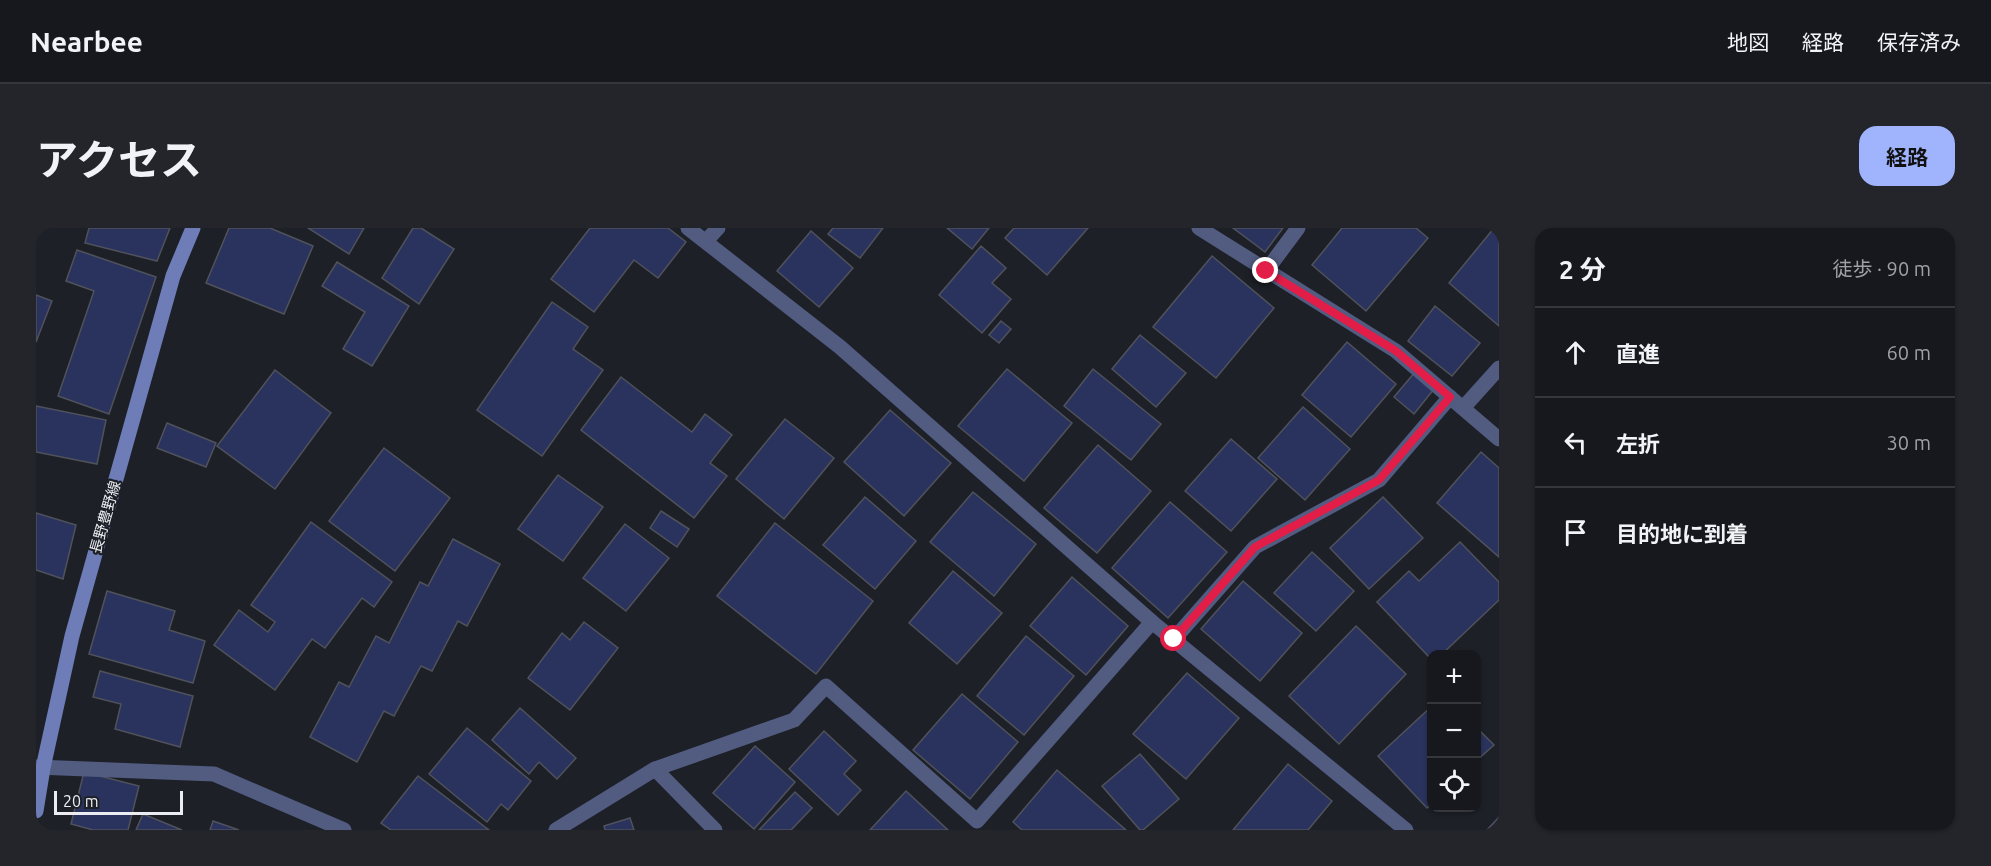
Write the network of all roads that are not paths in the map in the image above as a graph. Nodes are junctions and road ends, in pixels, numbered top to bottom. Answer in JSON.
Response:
{"nodes":[{"id":1,"x":193,"y":228,"type":"edge"},
{"id":2,"x":688,"y":228,"type":"edge"},
{"id":3,"x":718,"y":228,"type":"edge"},
{"id":4,"x":1199,"y":228,"type":"edge"},
{"id":5,"x":1298,"y":228,"type":"edge"},
{"id":6,"x":706,"y":242,"type":"junction"},
{"id":7,"x":1266,"y":271,"type":"junction"},
{"id":8,"x":1499,"y":368,"type":"edge"},
{"id":9,"x":1450,"y":397,"type":"junction"},
{"id":10,"x":1463,"y":408,"type":"junction"},
{"id":11,"x":1499,"y":439,"type":"edge"},
{"id":12,"x":1152,"y":622,"type":"junction"},
{"id":13,"x":1174,"y":639,"type":"junction"},
{"id":14,"x":39,"y":767,"type":"edge"},
{"id":15,"x":656,"y":769,"type":"junction"},
{"id":16,"x":36,"y":811,"type":"edge"},
{"id":17,"x":344,"y":830,"type":"edge"},
{"id":18,"x":556,"y":830,"type":"edge"},
{"id":19,"x":715,"y":830,"type":"edge"},
{"id":20,"x":1406,"y":830,"type":"edge"}],
"edges":[{"from":1,"to":14,"type":"main road","name":"長野豊野線"},
{"from":2,"to":6,"type":"street"},
{"from":3,"to":6,"type":"street"},
{"from":4,"to":7,"type":"street"},
{"from":5,"to":7,"type":"street"},
{"from":6,"to":12,"type":"street"},
{"from":7,"to":9,"type":"street"},
{"from":8,"to":10,"type":"street"},
{"from":9,"to":10,"type":"street"},
{"from":9,"to":13,"type":"street"},
{"from":10,"to":11,"type":"street"},
{"from":12,"to":13,"type":"street"},
{"from":12,"to":15,"type":"street"},
{"from":13,"to":20,"type":"street"},
{"from":14,"to":16,"type":"main road","name":"長野豊野線"},
{"from":14,"to":17,"type":"street"},
{"from":15,"to":18,"type":"street"},
{"from":15,"to":19,"type":"street"}]}
